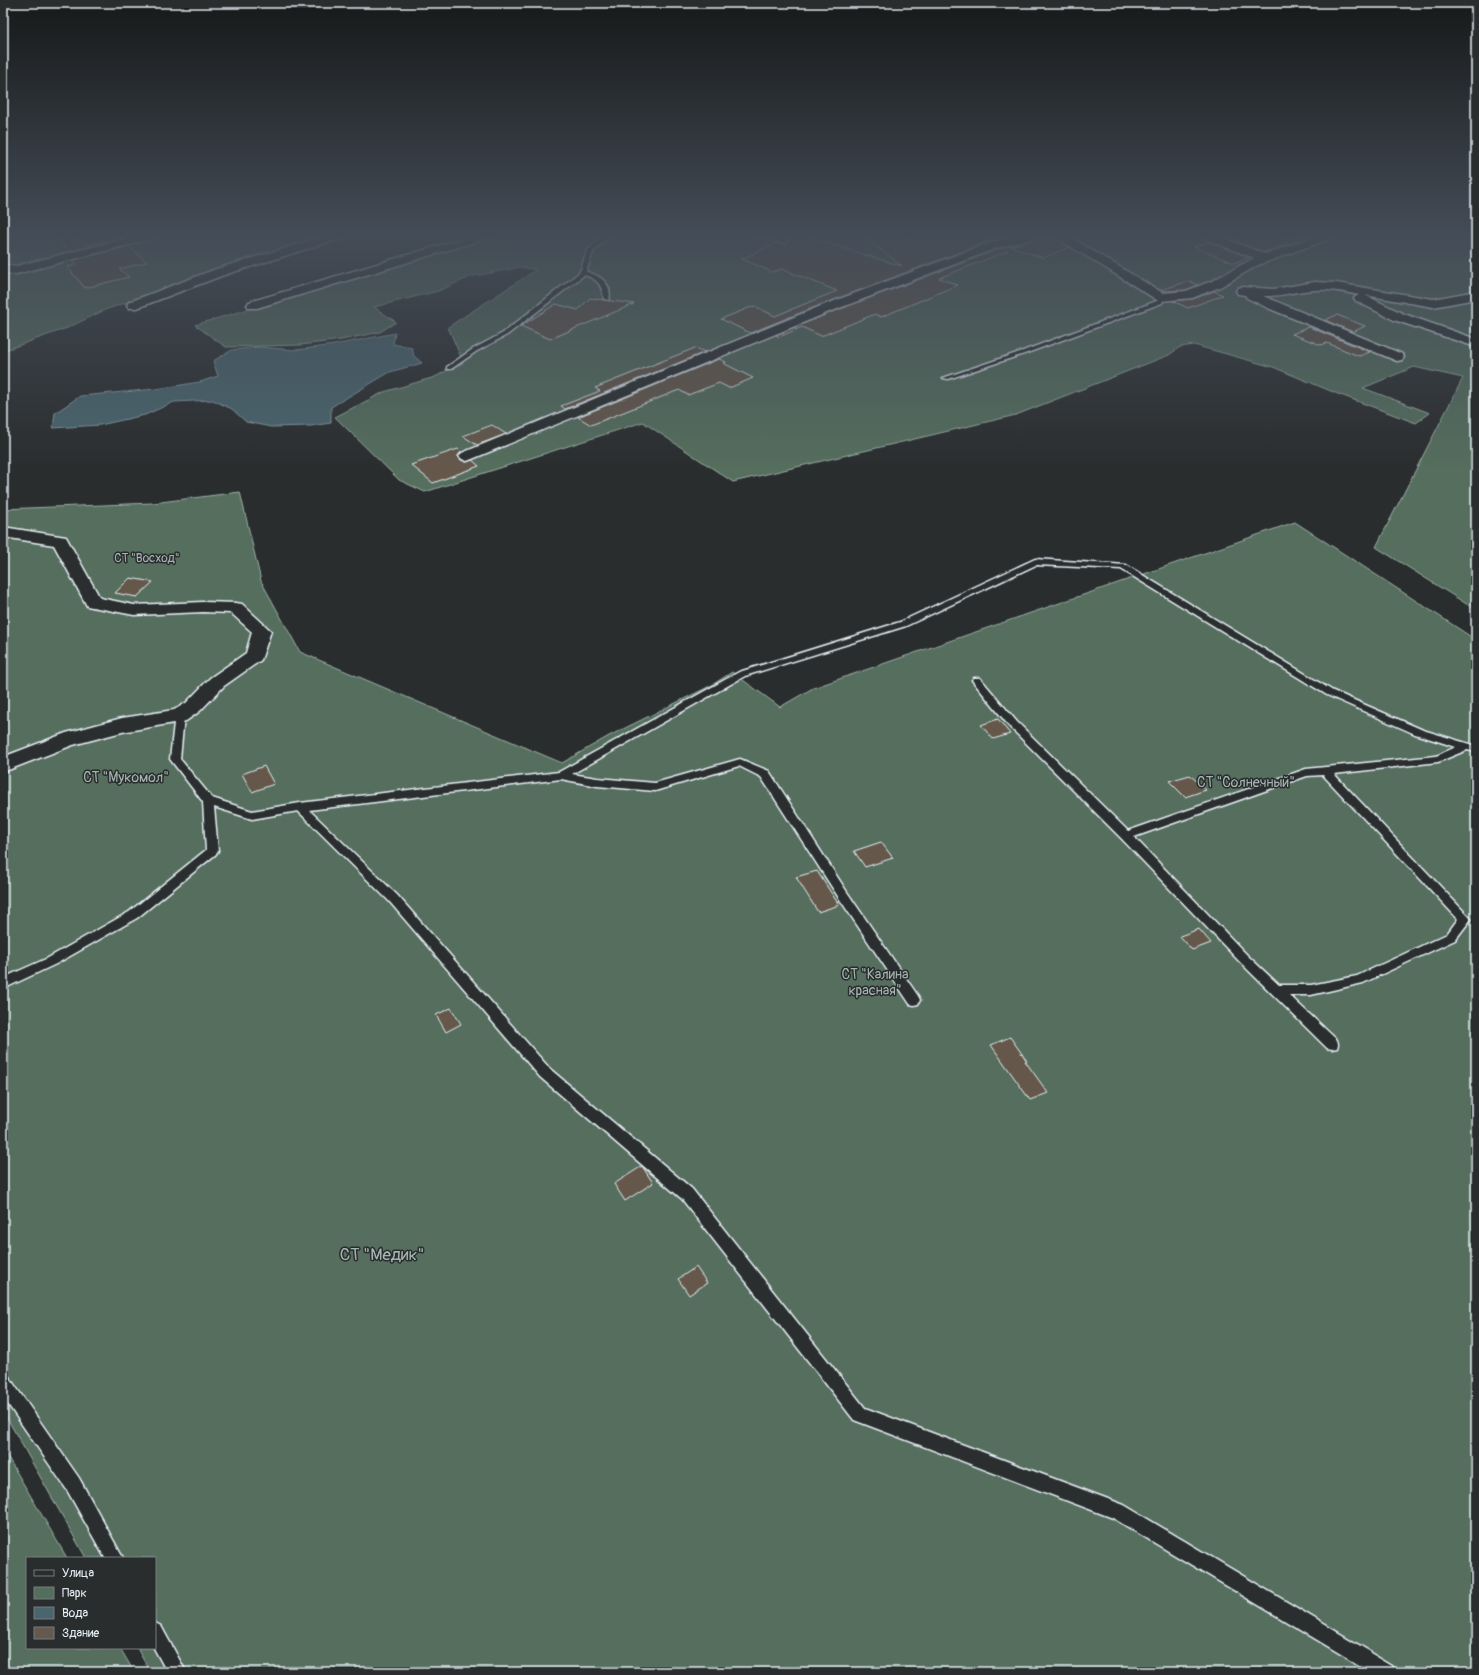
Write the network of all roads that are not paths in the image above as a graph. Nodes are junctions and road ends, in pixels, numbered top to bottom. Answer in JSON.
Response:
{"nodes":[{"id":1,"x":530,"y":314,"type":"edge"},
{"id":2,"x":812,"y":314,"type":"edge"},
{"id":3,"x":1128,"y":314,"type":"edge"},
{"id":4,"x":1294,"y":314,"type":"edge"},
{"id":5,"x":1392,"y":314,"type":"edge"},
{"id":6,"x":1476,"y":343,"type":"edge"},
{"id":7,"x":1397,"y":357,"type":"dead end"},
{"id":8,"x":449,"y":368,"type":"dead end"},
{"id":9,"x":946,"y":378,"type":"dead end"},
{"id":10,"x":467,"y":456,"type":"dead end"},
{"id":11,"x":3,"y":532,"type":"edge"},
{"id":12,"x":977,"y":680,"type":"dead end"},
{"id":13,"x":179,"y":716,"type":"junction"},
{"id":14,"x":1471,"y":748,"type":"edge"},
{"id":15,"x":3,"y":764,"type":"edge"},
{"id":16,"x":1326,"y":771,"type":"junction"},
{"id":17,"x":561,"y":775,"type":"junction"},
{"id":18,"x":208,"y":801,"type":"junction"},
{"id":19,"x":300,"y":807,"type":"junction"},
{"id":20,"x":1126,"y":836,"type":"junction"},
{"id":21,"x":3,"y":984,"type":"edge"},
{"id":22,"x":1275,"y":990,"type":"junction"},
{"id":23,"x":914,"y":1000,"type":"dead end"},
{"id":24,"x":1332,"y":1044,"type":"dead end"},
{"id":25,"x":3,"y":1383,"type":"edge"},
{"id":26,"x":113,"y":1557,"type":"edge"},
{"id":27,"x":156,"y":1634,"type":"edge"},
{"id":28,"x":177,"y":1672,"type":"edge"},
{"id":29,"x":1388,"y":1672,"type":"edge"}],
"edges":[{"from":1,"to":8,"type":"lane"},
{"from":2,"to":10,"type":"street"},
{"from":3,"to":9,"type":"lane"},
{"from":4,"to":7,"type":"street"},
{"from":5,"to":6,"type":"street"},
{"from":11,"to":13,"type":"street"},
{"from":12,"to":20,"type":"lane"},
{"from":13,"to":15,"type":"street"},
{"from":13,"to":18,"type":"lane"},
{"from":14,"to":16,"type":"lane"},
{"from":14,"to":17,"type":"lane"},
{"from":16,"to":20,"type":"lane"},
{"from":16,"to":22,"type":"lane"},
{"from":17,"to":19,"type":"lane"},
{"from":17,"to":23,"type":"lane"},
{"from":18,"to":19,"type":"lane"},
{"from":18,"to":21,"type":"lane"},
{"from":19,"to":29,"type":"lane"},
{"from":20,"to":22,"type":"lane"},
{"from":22,"to":24,"type":"lane"},
{"from":25,"to":26,"type":"lane"},
{"from":27,"to":28,"type":"lane"}]}
